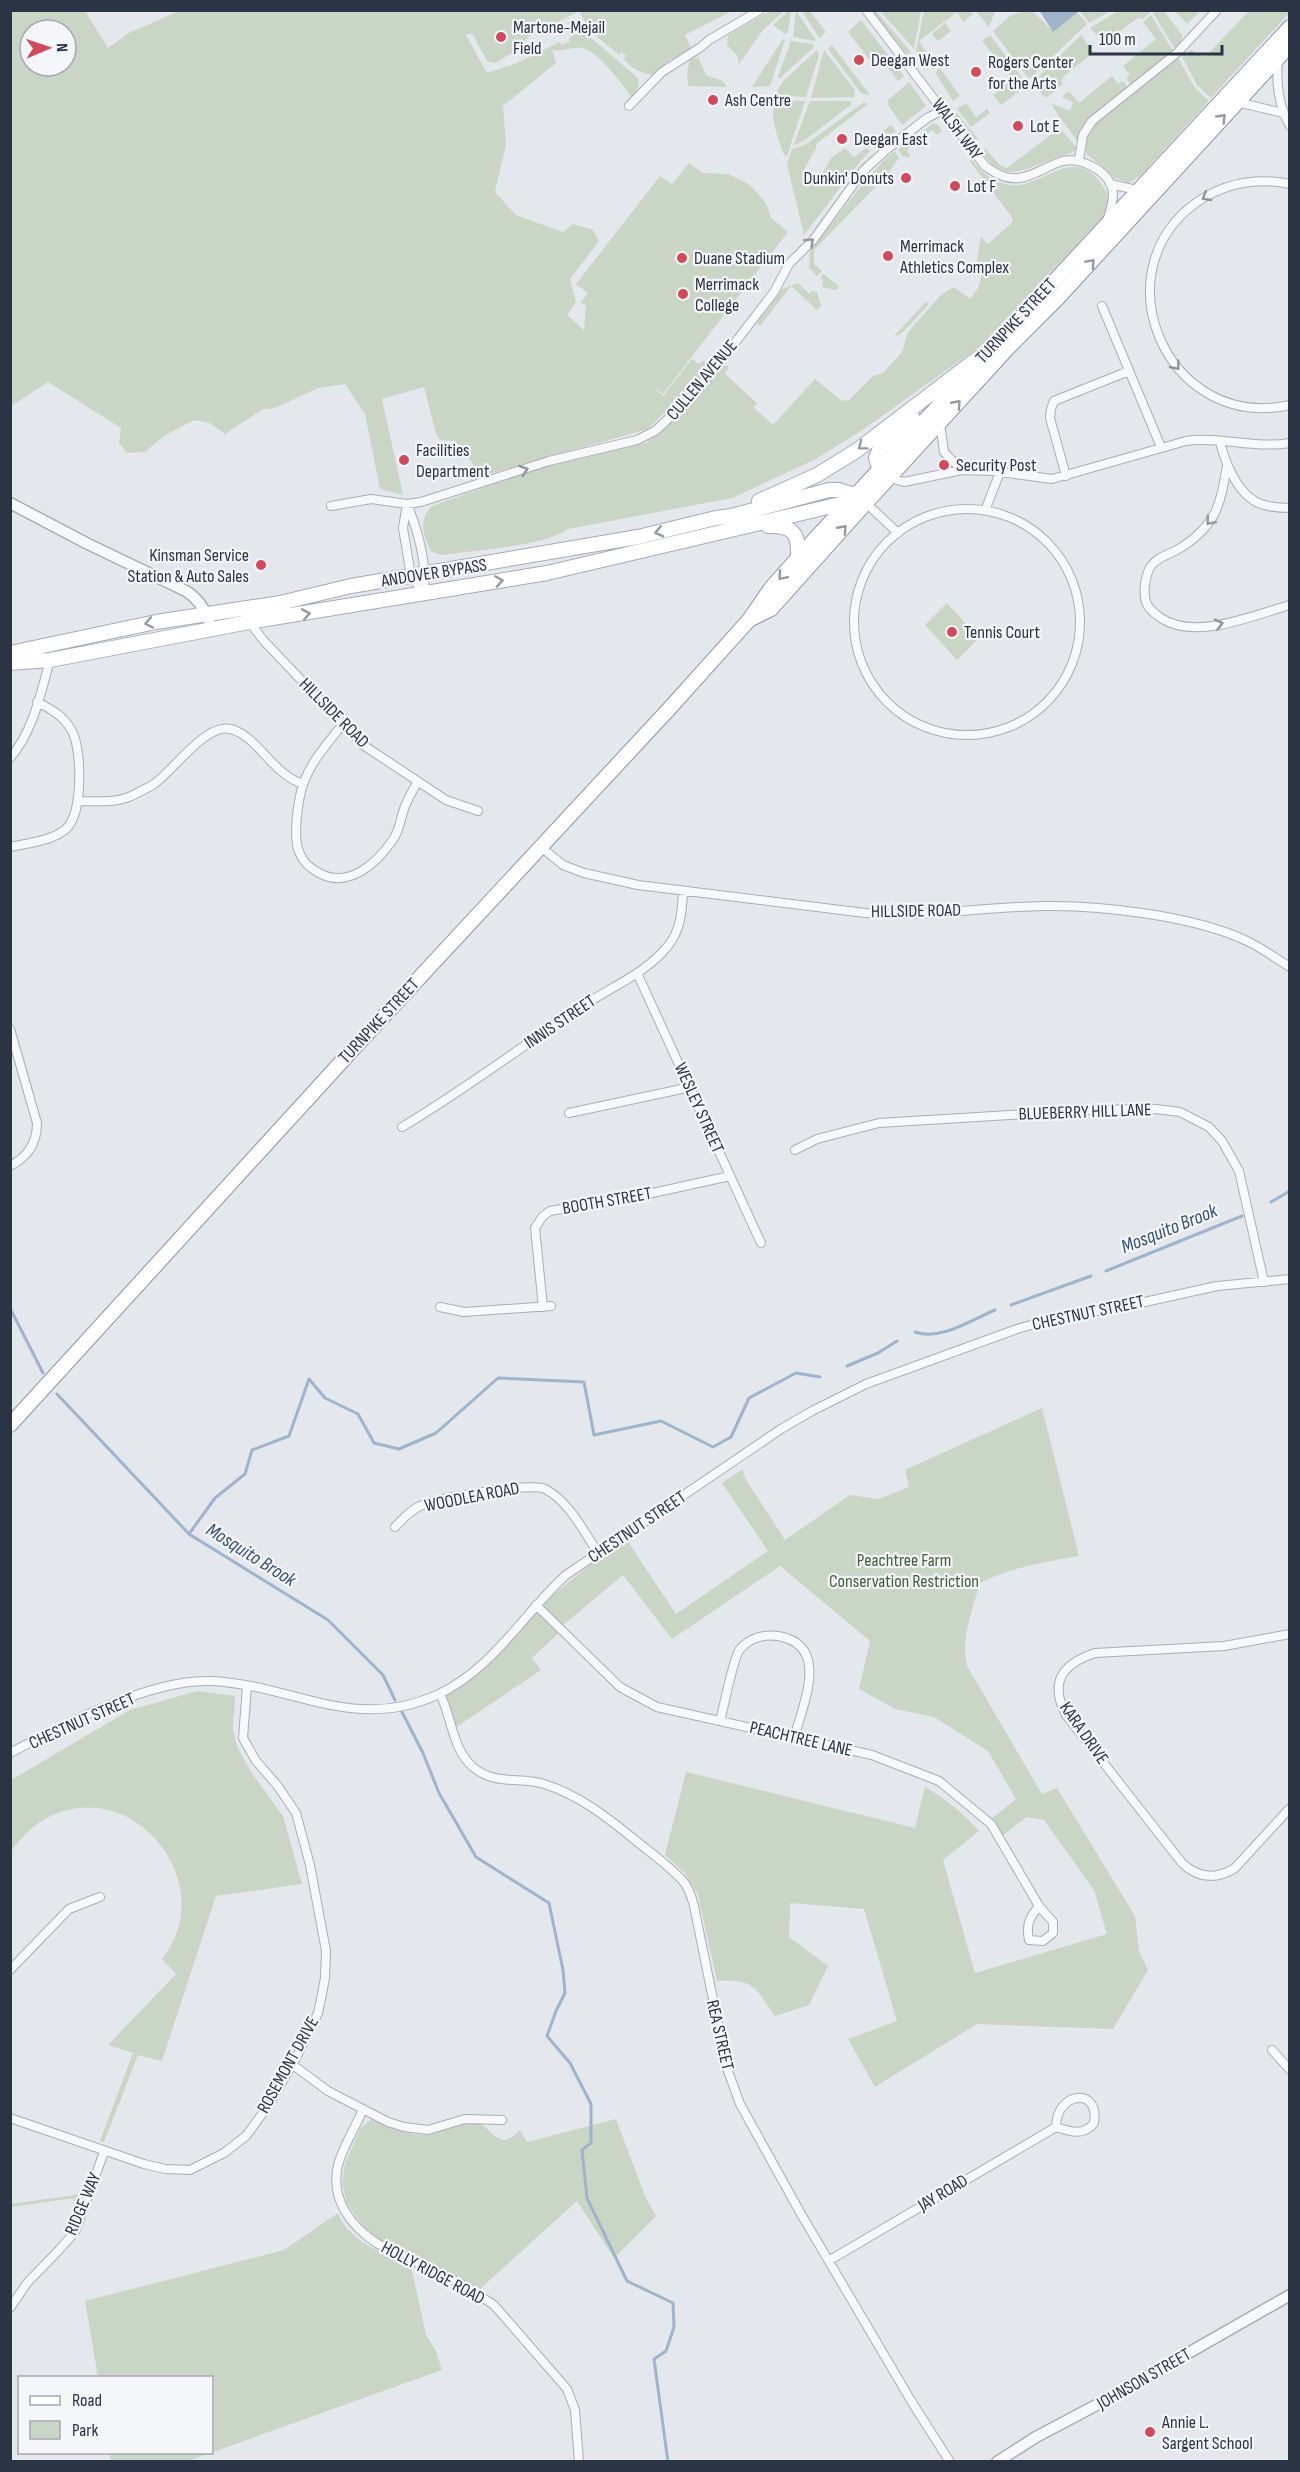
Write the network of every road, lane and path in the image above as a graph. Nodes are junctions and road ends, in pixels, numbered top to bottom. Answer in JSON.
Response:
{"nodes":[{"id":1,"x":760,"y":10,"type":"edge"},
{"id":2,"x":866,"y":10,"type":"edge"},
{"id":3,"x":1217,"y":10,"type":"edge"},
{"id":4,"x":1290,"y":27,"type":"edge"},
{"id":5,"x":1290,"y":45,"type":"edge"},
{"id":6,"x":1278,"y":57,"type":"junction"},
{"id":7,"x":1237,"y":102,"type":"junction"},
{"id":8,"x":629,"y":106,"type":"dead end"},
{"id":9,"x":942,"y":110,"type":"junction"},
{"id":10,"x":1283,"y":113,"type":"junction"},
{"id":11,"x":1290,"y":126,"type":"edge"},
{"id":12,"x":1079,"y":160,"type":"junction"},
{"id":13,"x":1110,"y":183,"type":"junction"},
{"id":14,"x":1290,"y":184,"type":"edge"},
{"id":15,"x":1137,"y":190,"type":"junction"},
{"id":16,"x":1106,"y":223,"type":"junction"},
{"id":17,"x":1101,"y":306,"type":"dead end"},
{"id":18,"x":985,"y":354,"type":"junction"},
{"id":19,"x":1129,"y":371,"type":"junction"},
{"id":20,"x":943,"y":386,"type":"junction"},
{"id":21,"x":1290,"y":405,"type":"edge"},
{"id":22,"x":940,"y":423,"type":"junction"},
{"id":23,"x":1220,"y":442,"type":"junction"},
{"id":24,"x":1290,"y":443,"type":"edge"},
{"id":25,"x":1161,"y":447,"type":"junction"},
{"id":26,"x":1227,"y":466,"type":"junction"},
{"id":27,"x":962,"y":470,"type":"junction"},
{"id":28,"x":1000,"y":472,"type":"junction"},
{"id":29,"x":884,"y":473,"type":"junction"},
{"id":30,"x":1065,"y":476,"type":"junction"},
{"id":31,"x":857,"y":500,"type":"junction"},
{"id":32,"x":10,"y":503,"type":"edge"},
{"id":33,"x":407,"y":504,"type":"junction"},
{"id":34,"x":331,"y":506,"type":"dead end"},
{"id":35,"x":986,"y":508,"type":"junction"},
{"id":36,"x":1290,"y":508,"type":"edge"},
{"id":37,"x":716,"y":518,"type":"junction"},
{"id":38,"x":742,"y":528,"type":"junction"},
{"id":39,"x":898,"y":533,"type":"junction"},
{"id":40,"x":798,"y":557,"type":"junction"},
{"id":41,"x":426,"y":574,"type":"junction"},
{"id":42,"x":411,"y":576,"type":"junction"},
{"id":43,"x":424,"y":593,"type":"junction"},
{"id":44,"x":1290,"y":605,"type":"edge"},
{"id":45,"x":242,"y":608,"type":"junction"},
{"id":46,"x":207,"y":613,"type":"junction"},
{"id":47,"x":749,"y":620,"type":"junction"},
{"id":48,"x":249,"y":622,"type":"junction"},
{"id":49,"x":212,"y":629,"type":"junction"},
{"id":50,"x":10,"y":652,"type":"edge"},
{"id":51,"x":50,"y":660,"type":"junction"},
{"id":52,"x":10,"y":663,"type":"edge"},
{"id":53,"x":37,"y":702,"type":"junction"},
{"id":54,"x":342,"y":725,"type":"junction"},
{"id":55,"x":10,"y":758,"type":"edge"},
{"id":56,"x":417,"y":783,"type":"junction"},
{"id":57,"x":303,"y":784,"type":"junction"},
{"id":58,"x":79,"y":801,"type":"junction"},
{"id":59,"x":478,"y":811,"type":"dead end"},
{"id":60,"x":10,"y":847,"type":"edge"},
{"id":61,"x":541,"y":847,"type":"junction"},
{"id":62,"x":683,"y":891,"type":"junction"},
{"id":63,"x":1290,"y":967,"type":"edge"},
{"id":64,"x":637,"y":972,"type":"junction"},
{"id":65,"x":10,"y":1029,"type":"edge"},
{"id":66,"x":691,"y":1087,"type":"junction"},
{"id":67,"x":569,"y":1113,"type":"dead end"},
{"id":68,"x":402,"y":1127,"type":"dead end"},
{"id":69,"x":795,"y":1150,"type":"dead end"},
{"id":70,"x":10,"y":1166,"type":"edge"},
{"id":71,"x":730,"y":1176,"type":"junction"},
{"id":72,"x":761,"y":1243,"type":"dead end"},
{"id":73,"x":1290,"y":1279,"type":"edge"},
{"id":74,"x":1264,"y":1282,"type":"junction"},
{"id":75,"x":440,"y":1307,"type":"dead end"},
{"id":76,"x":10,"y":1425,"type":"edge"},
{"id":77,"x":395,"y":1527,"type":"dead end"},
{"id":78,"x":597,"y":1553,"type":"junction"},
{"id":79,"x":536,"y":1605,"type":"junction"},
{"id":80,"x":1290,"y":1634,"type":"edge"},
{"id":81,"x":247,"y":1686,"type":"junction"},
{"id":82,"x":440,"y":1694,"type":"junction"},
{"id":83,"x":720,"y":1721,"type":"junction"},
{"id":84,"x":794,"y":1738,"type":"junction"},
{"id":85,"x":10,"y":1753,"type":"edge"},
{"id":86,"x":1290,"y":1808,"type":"edge"},
{"id":87,"x":100,"y":1897,"type":"dead end"},
{"id":88,"x":1039,"y":1906,"type":"dead end"},
{"id":89,"x":10,"y":1970,"type":"edge"},
{"id":90,"x":1272,"y":2050,"type":"dead end"},
{"id":91,"x":293,"y":2065,"type":"junction"},
{"id":92,"x":1290,"y":2070,"type":"edge"},
{"id":93,"x":363,"y":2109,"type":"junction"},
{"id":94,"x":10,"y":2118,"type":"edge"},
{"id":95,"x":502,"y":2120,"type":"dead end"},
{"id":96,"x":1056,"y":2127,"type":"junction"},
{"id":97,"x":104,"y":2152,"type":"junction"},
{"id":98,"x":830,"y":2260,"type":"junction"},
{"id":99,"x":1290,"y":2295,"type":"edge"},
{"id":100,"x":10,"y":2308,"type":"edge"},
{"id":101,"x":579,"y":2462,"type":"edge"},
{"id":102,"x":950,"y":2462,"type":"edge"},
{"id":103,"x":997,"y":2462,"type":"edge"}],
"edges":[{"from":1,"to":8,"type":"street"},
{"from":2,"to":9,"type":"street","name":"WALSH WAY"},
{"from":3,"to":12,"type":"street"},
{"from":4,"to":15,"type":"main road","name":"TURNPIKE STREET"},
{"from":5,"to":6,"type":"main road","name":"TURNPIKE STREET"},
{"from":6,"to":7,"type":"main road","name":"TURNPIKE STREET"},
{"from":6,"to":10,"type":"street"},
{"from":7,"to":10,"type":"street"},
{"from":22,"to":7,"type":"main road","name":"TURNPIKE STREET","one_way":true},
{"from":9,"to":12,"type":"street","name":"WALSH WAY"},
{"from":33,"to":9,"type":"street","name":"CULLEN AVENUE","one_way":true},
{"from":10,"to":11,"type":"street"},
{"from":12,"to":13,"type":"street"},
{"from":13,"to":15,"type":"street"},
{"from":13,"to":16,"type":"street"},
{"from":14,"to":21,"type":"street","one_way":true},
{"from":15,"to":16,"type":"main road","name":"TURNPIKE STREET"},
{"from":16,"to":18,"type":"main road","name":"TURNPIKE STREET"},
{"from":17,"to":19,"type":"street"},
{"from":18,"to":20,"type":"main road"},
{"from":18,"to":29,"type":"main road","name":"TURNPIKE STREET"},
{"from":19,"to":25,"type":"street"},
{"from":19,"to":30,"type":"street"},
{"from":20,"to":29,"type":"main road"},
{"from":20,"to":37,"type":"main road","one_way":true},
{"from":22,"to":27,"type":"street"},
{"from":22,"to":29,"type":"main road","name":"TURNPIKE STREET"},
{"from":23,"to":24,"type":"street"},
{"from":23,"to":25,"type":"street"},
{"from":23,"to":26,"type":"street"},
{"from":25,"to":30,"type":"street"},
{"from":26,"to":36,"type":"street"},
{"from":26,"to":44,"type":"street","one_way":true},
{"from":27,"to":28,"type":"street"},
{"from":27,"to":29,"type":"street"},
{"from":28,"to":30,"type":"street"},
{"from":28,"to":35,"type":"street"},
{"from":29,"to":31,"type":"main road","name":"TURNPIKE STREET"},
{"from":31,"to":37,"type":"main road","name":"ANDOVER BYPASS"},
{"from":31,"to":38,"type":"main road","name":"ANDOVER BYPASS"},
{"from":31,"to":39,"type":"street"},
{"from":31,"to":40,"type":"main road","name":"TURNPIKE STREET"},
{"from":47,"to":31,"type":"main road","name":"TURNPIKE STREET","one_way":true},
{"from":32,"to":46,"type":"street"},
{"from":33,"to":34,"type":"street"},
{"from":33,"to":41,"type":"street"},
{"from":33,"to":42,"type":"street"},
{"from":35,"to":39,"type":"street"},
{"from":35,"to":39,"type":"street"},
{"from":37,"to":41,"type":"main road","name":"ANDOVER BYPASS","one_way":true},
{"from":38,"to":40,"type":"main road"},
{"from":43,"to":38,"type":"main road","name":"ANDOVER BYPASS","one_way":true},
{"from":40,"to":47,"type":"main road","name":"TURNPIKE STREET","one_way":true},
{"from":41,"to":42,"type":"main road","name":"ANDOVER BYPASS"},
{"from":41,"to":43,"type":"street"},
{"from":42,"to":43,"type":"street"},
{"from":42,"to":45,"type":"main road","name":"ANDOVER BYPASS"},
{"from":48,"to":43,"type":"main road","name":"ANDOVER BYPASS","one_way":true},
{"from":45,"to":46,"type":"main road","name":"ANDOVER BYPASS"},
{"from":45,"to":48,"type":"street","name":"HILLSIDE ROAD"},
{"from":46,"to":49,"type":"street"},
{"from":46,"to":50,"type":"main road","name":"ANDOVER BYPASS","one_way":true},
{"from":47,"to":61,"type":"main road","name":"TURNPIKE STREET"},
{"from":48,"to":49,"type":"main road","name":"ANDOVER BYPASS"},
{"from":48,"to":54,"type":"street","name":"HILLSIDE ROAD"},
{"from":49,"to":51,"type":"main road","name":"ANDOVER BYPASS"},
{"from":51,"to":52,"type":"main road","name":"ANDOVER BYPASS"},
{"from":51,"to":53,"type":"street"},
{"from":53,"to":55,"type":"street"},
{"from":53,"to":58,"type":"street"},
{"from":54,"to":56,"type":"street","name":"HILLSIDE ROAD"},
{"from":54,"to":57,"type":"street"},
{"from":56,"to":57,"type":"street"},
{"from":56,"to":59,"type":"street","name":"HILLSIDE ROAD"},
{"from":57,"to":58,"type":"street"},
{"from":58,"to":60,"type":"street"},
{"from":61,"to":62,"type":"street","name":"HILLSIDE ROAD"},
{"from":61,"to":76,"type":"main road","name":"TURNPIKE STREET"},
{"from":62,"to":63,"type":"street","name":"HILLSIDE ROAD"},
{"from":62,"to":64,"type":"street","name":"INNIS STREET"},
{"from":64,"to":66,"type":"street","name":"WESLEY STREET"},
{"from":64,"to":68,"type":"street","name":"INNIS STREET"},
{"from":65,"to":70,"type":"street"},
{"from":66,"to":67,"type":"street"},
{"from":66,"to":71,"type":"street","name":"WESLEY STREET"},
{"from":69,"to":74,"type":"street","name":"BLUEBERRY HILL LANE"},
{"from":71,"to":72,"type":"street","name":"WESLEY STREET"},
{"from":71,"to":75,"type":"street","name":"BOOTH STREET"},
{"from":73,"to":74,"type":"street","name":"CHESTNUT STREET"},
{"from":74,"to":78,"type":"street","name":"CHESTNUT STREET"},
{"from":77,"to":78,"type":"street","name":"WOODLEA ROAD"},
{"from":78,"to":79,"type":"street","name":"CHESTNUT STREET"},
{"from":79,"to":82,"type":"street","name":"CHESTNUT STREET"},
{"from":79,"to":83,"type":"street","name":"PEACHTREE LANE"},
{"from":80,"to":86,"type":"street","name":"KARA DRIVE"},
{"from":81,"to":82,"type":"street","name":"CHESTNUT STREET"},
{"from":81,"to":85,"type":"street","name":"CHESTNUT STREET"},
{"from":81,"to":91,"type":"street","name":"ROSEMONT DRIVE"},
{"from":82,"to":98,"type":"street","name":"REA STREET"},
{"from":83,"to":84,"type":"street","name":"PEACHTREE LANE"},
{"from":83,"to":84,"type":"street"},
{"from":84,"to":88,"type":"street","name":"PEACHTREE LANE"},
{"from":87,"to":89,"type":"street"},
{"from":90,"to":92,"type":"street"},
{"from":91,"to":93,"type":"street"},
{"from":91,"to":97,"type":"street","name":"ROSEMONT DRIVE"},
{"from":93,"to":95,"type":"street"},
{"from":93,"to":101,"type":"street","name":"HOLLY RIDGE ROAD"},
{"from":94,"to":97,"type":"street","name":"ROSEMONT DRIVE"},
{"from":96,"to":96,"type":"street"},
{"from":96,"to":98,"type":"street","name":"JAY ROAD"},
{"from":97,"to":100,"type":"street","name":"RIDGE WAY"},
{"from":98,"to":102,"type":"street","name":"REA STREET"},
{"from":99,"to":103,"type":"street","name":"JOHNSON STREET"}]}
